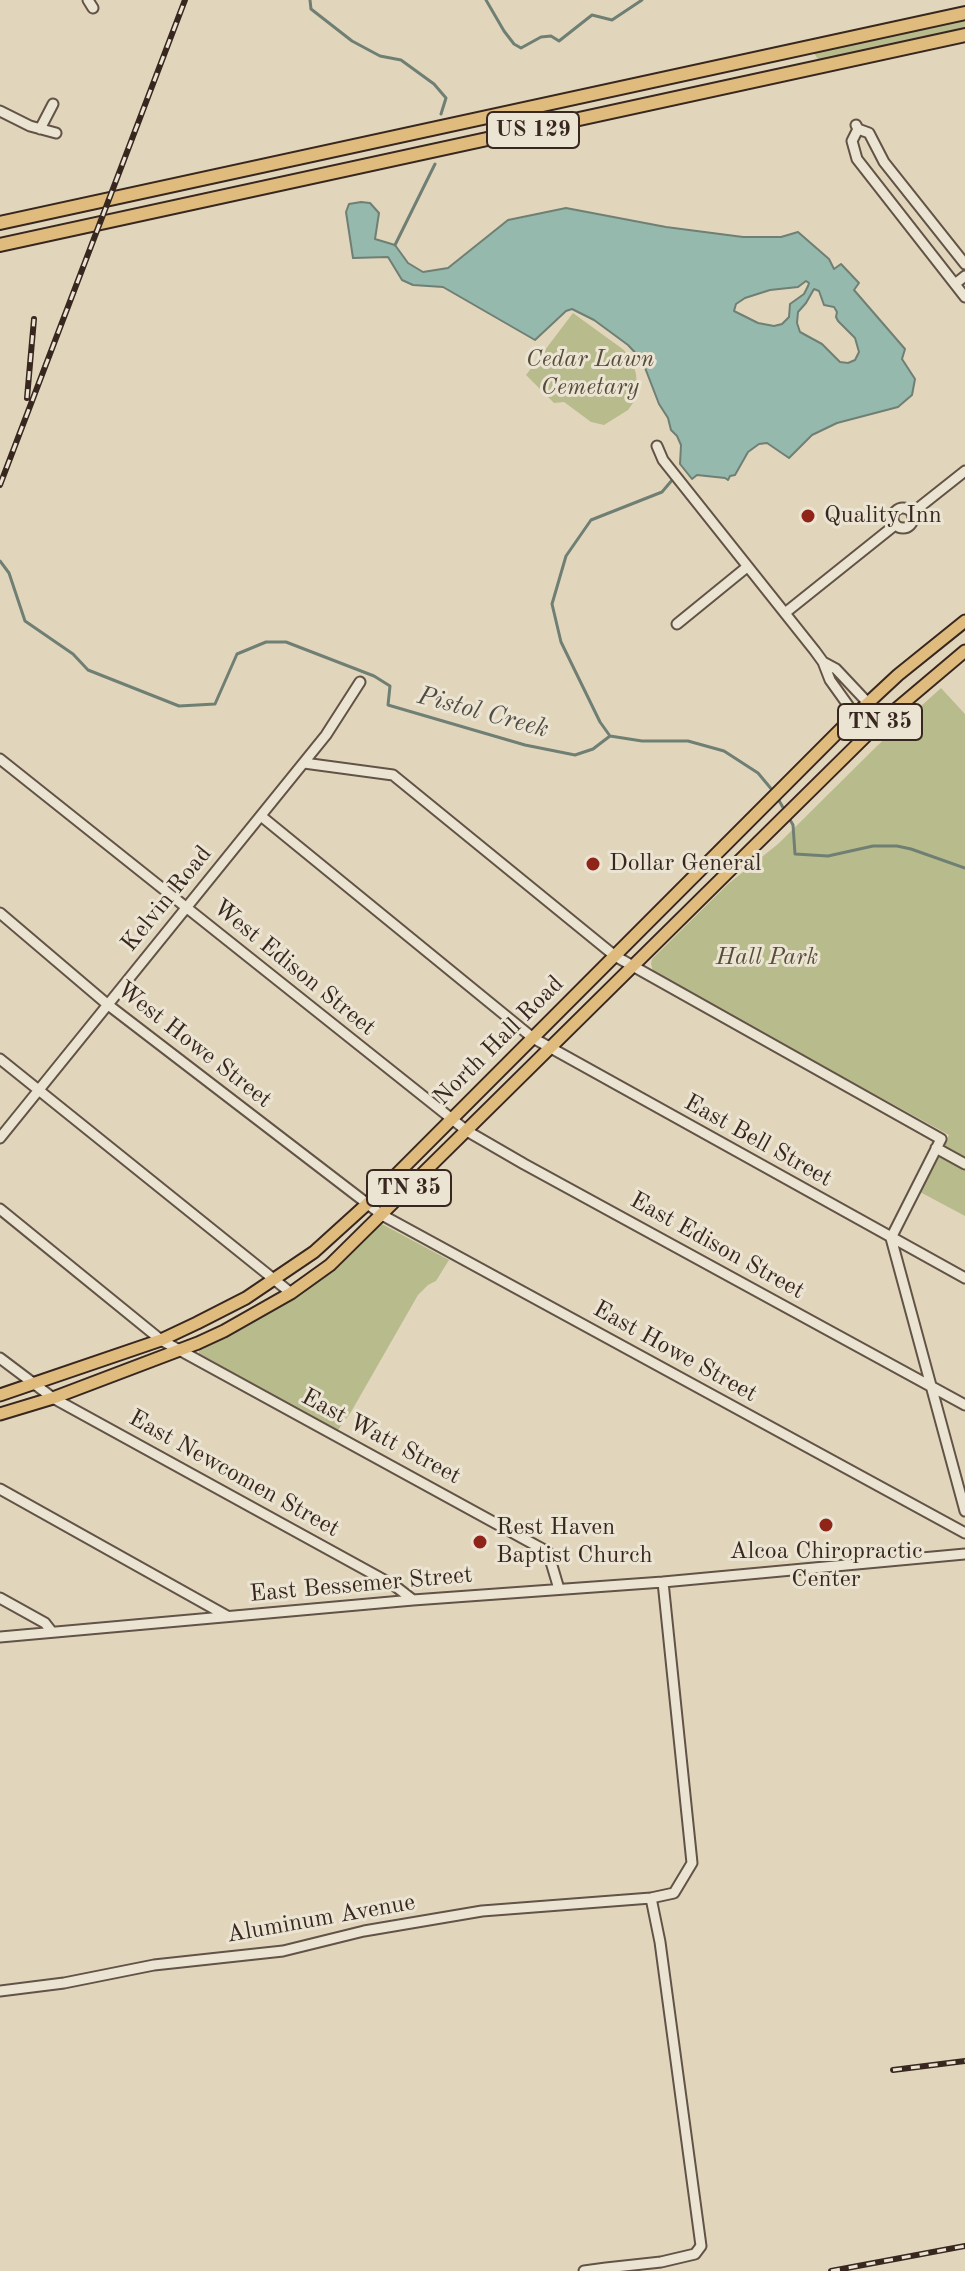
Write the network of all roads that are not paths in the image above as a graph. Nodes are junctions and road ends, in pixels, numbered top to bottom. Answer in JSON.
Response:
{"nodes":[{"id":1,"x":965,"y":13,"type":"edge"},
{"id":2,"x":965,"y":35,"type":"edge"},
{"id":3,"x":53,"y":104,"type":"dead end"},
{"id":4,"x":0,"y":111,"type":"edge"},
{"id":5,"x":40,"y":129,"type":"junction"},
{"id":6,"x":56,"y":133,"type":"dead end"},
{"id":7,"x":0,"y":223,"type":"edge"},
{"id":8,"x":0,"y":245,"type":"edge"},
{"id":9,"x":965,"y":264,"type":"edge"},
{"id":10,"x":965,"y":276,"type":"edge"},
{"id":11,"x":955,"y":284,"type":"junction"},
{"id":12,"x":965,"y":297,"type":"edge"},
{"id":13,"x":657,"y":446,"type":"dead end"},
{"id":14,"x":965,"y":471,"type":"edge"},
{"id":15,"x":912,"y":513,"type":"junction"},
{"id":16,"x":895,"y":525,"type":"junction"},
{"id":17,"x":747,"y":567,"type":"junction"},
{"id":18,"x":785,"y":613,"type":"junction"},
{"id":19,"x":965,"y":621,"type":"edge"},
{"id":20,"x":677,"y":624,"type":"dead end"},
{"id":21,"x":965,"y":651,"type":"edge"},
{"id":22,"x":823,"y":662,"type":"junction"},
{"id":23,"x":360,"y":682,"type":"dead end"},
{"id":24,"x":868,"y":703,"type":"junction"},
{"id":25,"x":855,"y":715,"type":"junction"},
{"id":26,"x":875,"y":727,"type":"junction"},
{"id":27,"x":0,"y":759,"type":"edge"},
{"id":28,"x":304,"y":763,"type":"junction"},
{"id":29,"x":261,"y":816,"type":"junction"},
{"id":30,"x":185,"y":907,"type":"junction"},
{"id":31,"x":0,"y":913,"type":"edge"},
{"id":32,"x":615,"y":956,"type":"junction"},
{"id":33,"x":633,"y":966,"type":"junction"},
{"id":34,"x":107,"y":1004,"type":"junction"},
{"id":35,"x":533,"y":1038,"type":"junction"},
{"id":36,"x":551,"y":1048,"type":"junction"},
{"id":37,"x":0,"y":1059,"type":"edge"},
{"id":38,"x":39,"y":1090,"type":"junction"},
{"id":39,"x":451,"y":1119,"type":"junction"},
{"id":40,"x":467,"y":1131,"type":"junction"},
{"id":41,"x":0,"y":1138,"type":"edge"},
{"id":42,"x":939,"y":1143,"type":"junction"},
{"id":43,"x":965,"y":1164,"type":"edge"},
{"id":44,"x":367,"y":1204,"type":"junction"},
{"id":45,"x":0,"y":1209,"type":"edge"},
{"id":46,"x":382,"y":1215,"type":"junction"},
{"id":47,"x":891,"y":1238,"type":"junction"},
{"id":48,"x":965,"y":1278,"type":"edge"},
{"id":49,"x":275,"y":1280,"type":"junction"},
{"id":50,"x":291,"y":1293,"type":"junction"},
{"id":51,"x":161,"y":1340,"type":"junction"},
{"id":52,"x":181,"y":1350,"type":"junction"},
{"id":53,"x":0,"y":1358,"type":"edge"},
{"id":54,"x":34,"y":1384,"type":"junction"},
{"id":55,"x":931,"y":1386,"type":"junction"},
{"id":56,"x":0,"y":1395,"type":"edge"},
{"id":57,"x":53,"y":1398,"type":"junction"},
{"id":58,"x":965,"y":1405,"type":"edge"},
{"id":59,"x":0,"y":1414,"type":"edge"},
{"id":60,"x":0,"y":1489,"type":"edge"},
{"id":61,"x":965,"y":1511,"type":"edge"},
{"id":62,"x":965,"y":1533,"type":"edge"},
{"id":63,"x":965,"y":1554,"type":"edge"},
{"id":64,"x":663,"y":1582,"type":"junction"},
{"id":65,"x":559,"y":1589,"type":"junction"},
{"id":66,"x":0,"y":1598,"type":"edge"},
{"id":67,"x":413,"y":1600,"type":"junction"},
{"id":68,"x":229,"y":1617,"type":"junction"},
{"id":69,"x":52,"y":1632,"type":"junction"},
{"id":70,"x":0,"y":1637,"type":"edge"},
{"id":71,"x":651,"y":1898,"type":"junction"},
{"id":72,"x":0,"y":1991,"type":"edge"},
{"id":73,"x":606,"y":2270,"type":"edge"},
{"id":74,"x":584,"y":2271,"type":"edge"}],
"edges":[{"from":1,"to":7,"type":"highway","number":"US 129"},
{"from":2,"to":8,"type":"highway","number":"US 129"},
{"from":3,"to":5,"type":"street"},
{"from":4,"to":5,"type":"street"},
{"from":5,"to":6,"type":"street"},
{"from":9,"to":11,"type":"street"},
{"from":10,"to":11,"type":"street"},
{"from":11,"to":12,"type":"street"},
{"from":13,"to":17,"type":"street"},
{"from":14,"to":15,"type":"street"},
{"from":15,"to":16,"type":"street"},
{"from":15,"to":16,"type":"street"},
{"from":16,"to":18,"type":"street"},
{"from":17,"to":18,"type":"street"},
{"from":17,"to":20,"type":"street"},
{"from":18,"to":22,"type":"street"},
{"from":19,"to":24,"type":"main road","name":"North Hall Road","number":"TN 35"},
{"from":21,"to":26,"type":"main road","name":"North Hall Road","number":"TN 35"},
{"from":22,"to":24,"type":"street"},
{"from":22,"to":25,"type":"street"},
{"from":23,"to":28,"type":"street","name":"Kelvin Road"},
{"from":24,"to":25,"type":"main road","name":"North Hall Road","number":"TN 35"},
{"from":24,"to":26,"type":"street"},
{"from":25,"to":26,"type":"street"},
{"from":25,"to":32,"type":"main road","name":"North Hall Road","number":"TN 35"},
{"from":26,"to":33,"type":"main road","name":"North Hall Road","number":"TN 35"},
{"from":27,"to":30,"type":"street","name":"West Edison Street"},
{"from":28,"to":29,"type":"street","name":"Kelvin Road"},
{"from":28,"to":32,"type":"street"},
{"from":29,"to":30,"type":"street","name":"Kelvin Road"},
{"from":29,"to":35,"type":"street","name":"East Bell Street"},
{"from":30,"to":34,"type":"street","name":"Kelvin Road"},
{"from":30,"to":39,"type":"street","name":"West Edison Street"},
{"from":31,"to":34,"type":"street","name":"West Howe Street"},
{"from":32,"to":33,"type":"street"},
{"from":32,"to":35,"type":"main road","name":"North Hall Road","number":"TN 35"},
{"from":33,"to":36,"type":"main road","name":"North Hall Road","number":"TN 35"},
{"from":33,"to":42,"type":"street"},
{"from":34,"to":38,"type":"street","name":"Kelvin Road"},
{"from":34,"to":44,"type":"street","name":"West Howe Street"},
{"from":35,"to":36,"type":"street","name":"East Bell Street"},
{"from":35,"to":39,"type":"main road","name":"North Hall Road","number":"TN 35"},
{"from":36,"to":40,"type":"main road","name":"North Hall Road","number":"TN 35"},
{"from":36,"to":47,"type":"street","name":"East Bell Street"},
{"from":37,"to":38,"type":"street"},
{"from":38,"to":41,"type":"street","name":"Kelvin Road"},
{"from":38,"to":49,"type":"street"},
{"from":39,"to":40,"type":"street","name":"East Edison Street"},
{"from":39,"to":44,"type":"main road","name":"North Hall Road","number":"TN 35"},
{"from":40,"to":46,"type":"main road","name":"North Hall Road","number":"TN 35"},
{"from":40,"to":55,"type":"street","name":"East Edison Street"},
{"from":42,"to":43,"type":"street"},
{"from":42,"to":47,"type":"street"},
{"from":44,"to":46,"type":"street","name":"East Howe Street"},
{"from":44,"to":49,"type":"main road","name":"North Hall Road","number":"TN 35"},
{"from":45,"to":51,"type":"street","name":"East Watt Street"},
{"from":46,"to":50,"type":"main road","name":"North Hall Road","number":"TN 35"},
{"from":46,"to":62,"type":"street","name":"East Howe Street"},
{"from":47,"to":48,"type":"street","name":"East Bell Street"},
{"from":47,"to":55,"type":"street"},
{"from":49,"to":50,"type":"street"},
{"from":49,"to":51,"type":"main road","name":"North Hall Road","number":"TN 35"},
{"from":50,"to":52,"type":"main road","name":"North Hall Road","number":"TN 35"},
{"from":51,"to":52,"type":"street","name":"East Watt Street"},
{"from":51,"to":54,"type":"main road","name":"North Hall Road","number":"TN 35"},
{"from":52,"to":57,"type":"main road","name":"North Hall Road","number":"TN 35"},
{"from":52,"to":65,"type":"street","name":"East Watt Street"},
{"from":53,"to":54,"type":"street","name":"East Newcomen Street"},
{"from":54,"to":56,"type":"main road","name":"North Hall Road","number":"TN 35"},
{"from":54,"to":57,"type":"street","name":"East Newcomen Street"},
{"from":55,"to":58,"type":"street","name":"East Edison Street"},
{"from":55,"to":61,"type":"street"},
{"from":57,"to":59,"type":"main road","name":"North Hall Road","number":"TN 35"},
{"from":57,"to":67,"type":"street","name":"East Newcomen Street"},
{"from":60,"to":68,"type":"street"},
{"from":63,"to":64,"type":"street","name":"East Bessemer Street"},
{"from":64,"to":65,"type":"street","name":"East Bessemer Street"},
{"from":64,"to":71,"type":"street"},
{"from":65,"to":67,"type":"street","name":"East Bessemer Street"},
{"from":66,"to":69,"type":"street"},
{"from":67,"to":68,"type":"street","name":"East Bessemer Street"},
{"from":68,"to":69,"type":"street","name":"East Bessemer Street"},
{"from":69,"to":70,"type":"street","name":"East Bessemer Street"},
{"from":71,"to":72,"type":"street","name":"Aluminum Avenue"},
{"from":71,"to":73,"type":"street"},
{"from":73,"to":74,"type":"street"}]}
